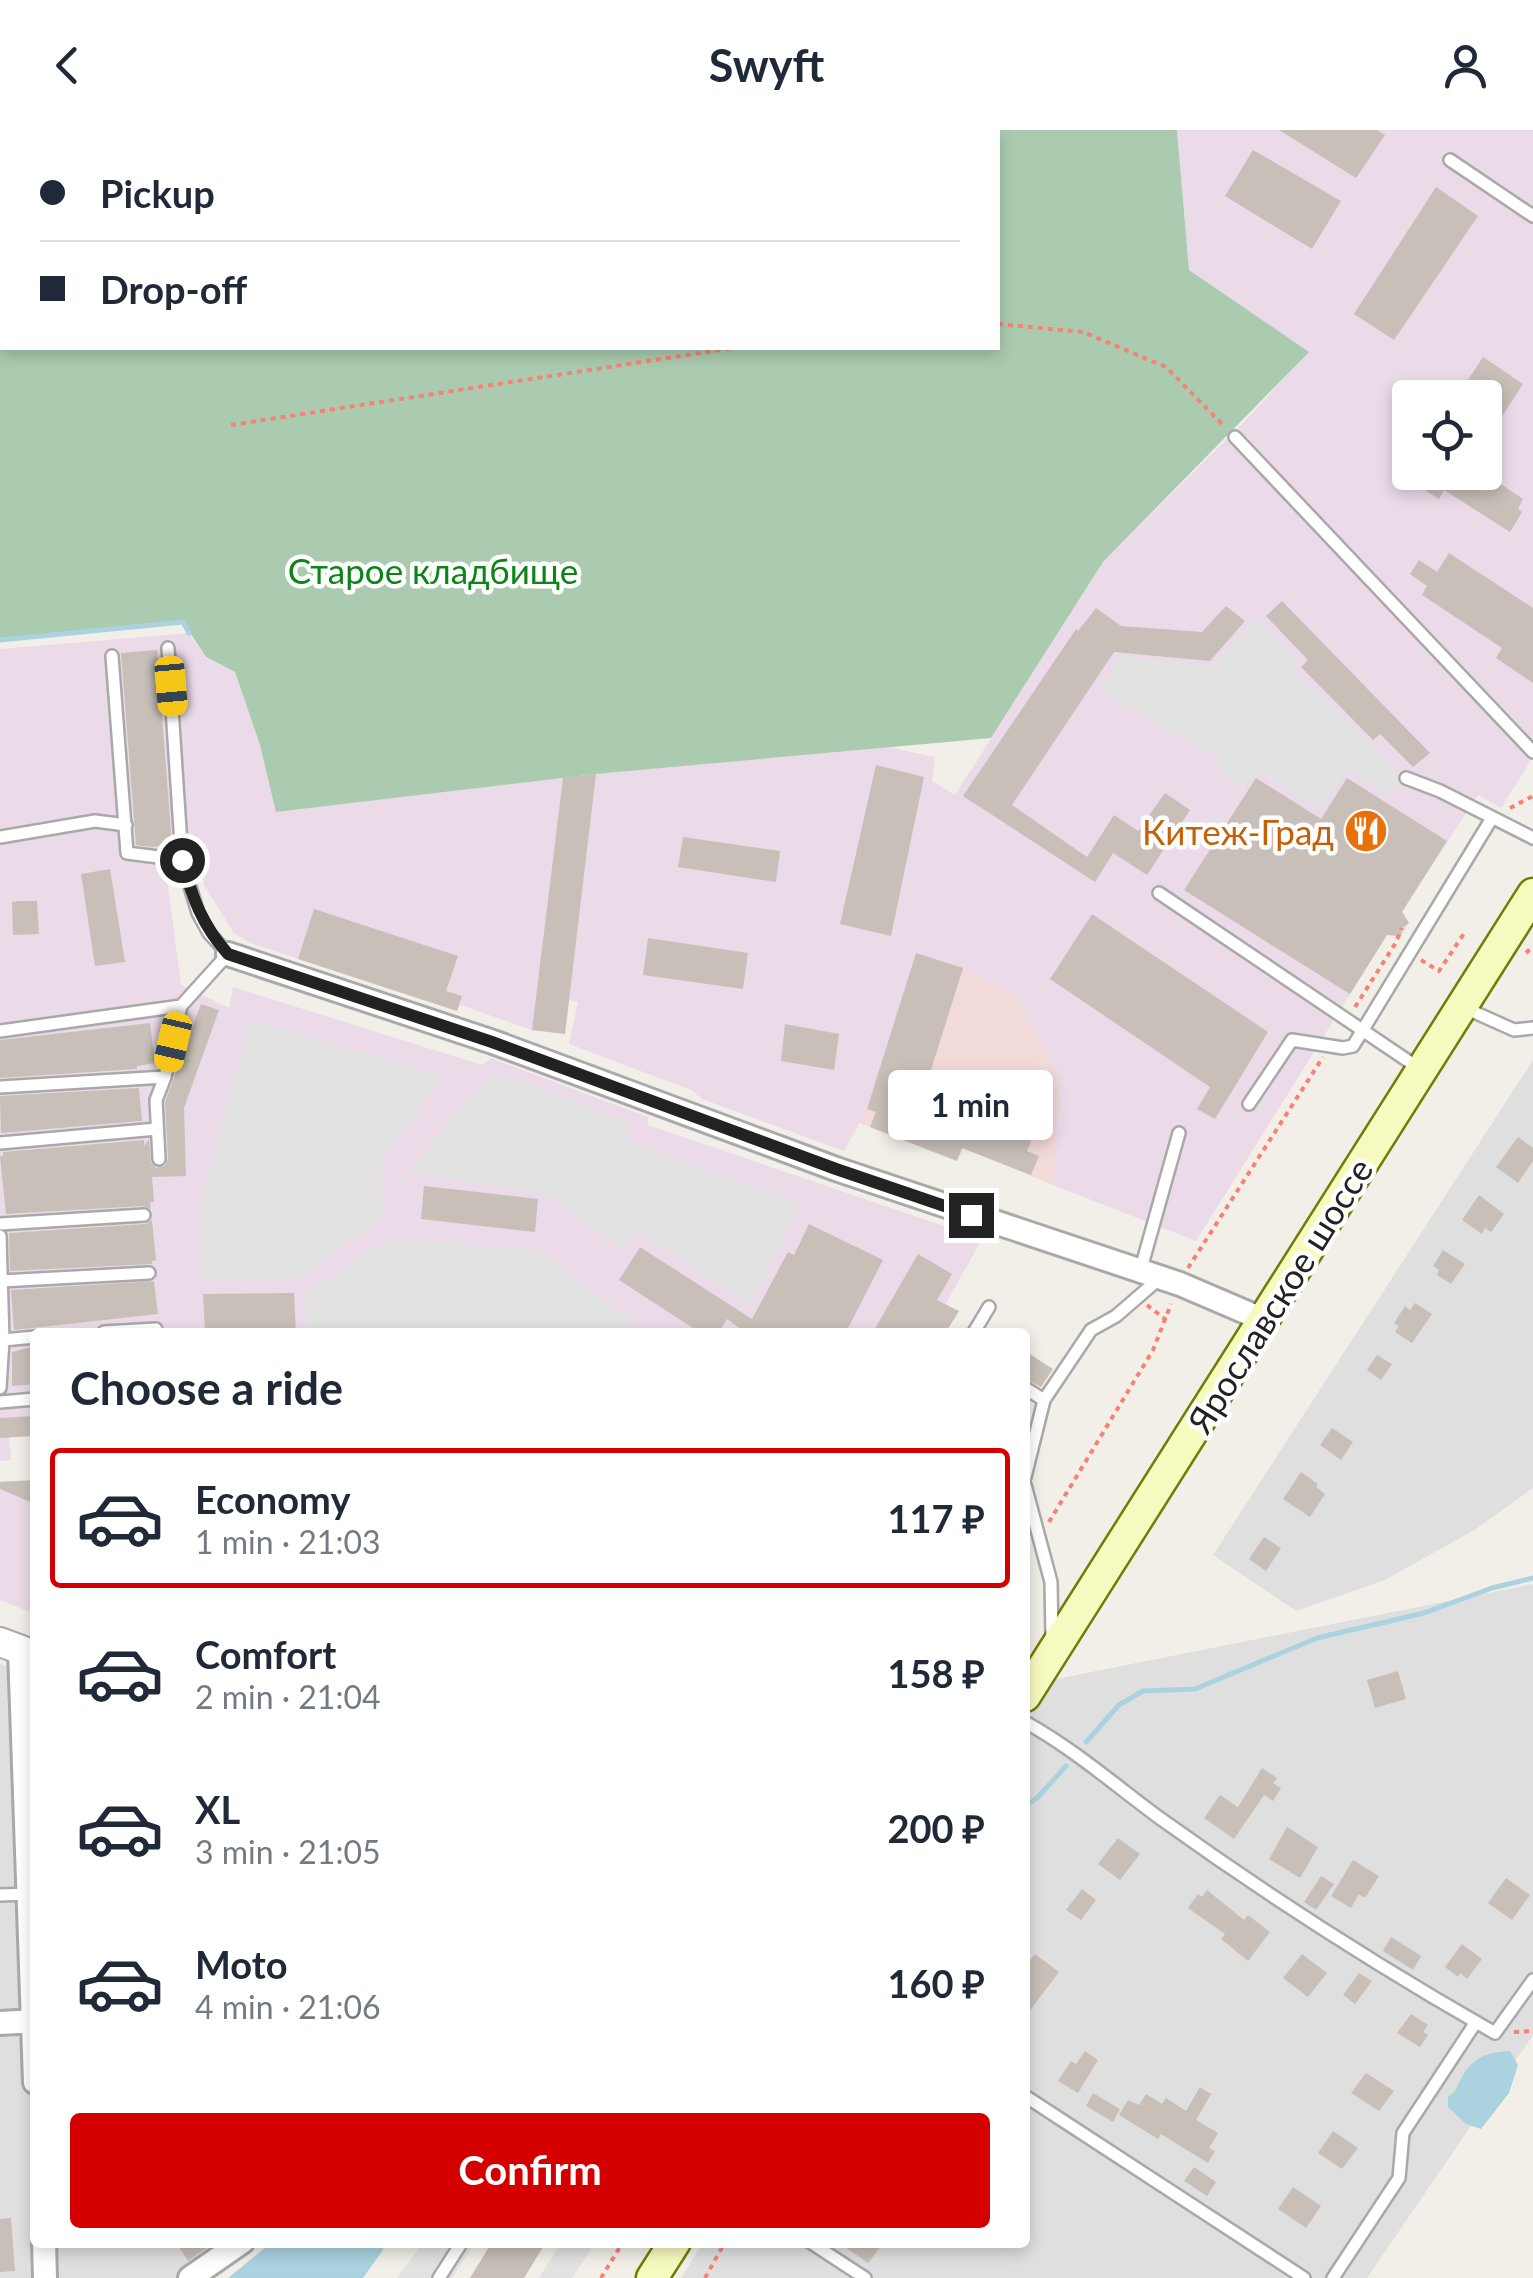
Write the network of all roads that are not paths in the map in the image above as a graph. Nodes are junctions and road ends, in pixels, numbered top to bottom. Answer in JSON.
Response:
{"nodes":[{"id":1,"x":1450,"y":160,"type":"dead end"},
{"id":2,"x":1533,"y":216,"type":"edge"},
{"id":3,"x":1235,"y":437,"type":"road end"},
{"id":4,"x":168,"y":648,"type":"dead end"},
{"id":5,"x":112,"y":656,"type":"dead end"},
{"id":6,"x":1533,"y":752,"type":"edge"},
{"id":7,"x":1406,"y":778,"type":"dead end"},
{"id":8,"x":1492,"y":818,"type":"junction"},
{"id":9,"x":126,"y":826,"type":"junction"},
{"id":10,"x":0,"y":837,"type":"edge"},
{"id":11,"x":1533,"y":838,"type":"edge"},
{"id":12,"x":182,"y":860,"type":"junction"},
{"id":13,"x":1159,"y":894,"type":"dead end"},
{"id":14,"x":1533,"y":894,"type":"edge"},
{"id":15,"x":228,"y":954,"type":"junction"},
{"id":16,"x":181,"y":1006,"type":"junction"},
{"id":17,"x":1461,"y":1006,"type":"junction"},
{"id":18,"x":1533,"y":1028,"type":"edge"},
{"id":19,"x":1362,"y":1030,"type":"junction"},
{"id":20,"x":0,"y":1031,"type":"edge"},
{"id":21,"x":1420,"y":1069,"type":"junction"},
{"id":22,"x":165,"y":1077,"type":"junction"},
{"id":23,"x":0,"y":1087,"type":"edge"},
{"id":24,"x":1249,"y":1104,"type":"dead end"},
{"id":25,"x":157,"y":1130,"type":"junction"},
{"id":26,"x":1178,"y":1133,"type":"dead end"},
{"id":27,"x":0,"y":1143,"type":"edge"},
{"id":28,"x":159,"y":1159,"type":"dead end"},
{"id":29,"x":144,"y":1215,"type":"dead end"},
{"id":30,"x":0,"y":1224,"type":"edge"},
{"id":31,"x":0,"y":1236,"type":"edge"},
{"id":32,"x":149,"y":1273,"type":"dead end"},
{"id":33,"x":1160,"y":1278,"type":"junction"},
{"id":34,"x":1,"y":1281,"type":"edge"},
{"id":35,"x":989,"y":1307,"type":"dead end"},
{"id":36,"x":1264,"y":1320,"type":"junction"},
{"id":37,"x":976,"y":1328,"type":"edge"},
{"id":38,"x":30,"y":1337,"type":"edge"},
{"id":39,"x":3,"y":1340,"type":"junction"},
{"id":40,"x":0,"y":1388,"type":"edge"},
{"id":41,"x":1030,"y":1391,"type":"edge"},
{"id":42,"x":30,"y":1399,"type":"edge"},
{"id":43,"x":1044,"y":1400,"type":"junction"},
{"id":44,"x":0,"y":1402,"type":"edge"},
{"id":45,"x":1030,"y":1460,"type":"edge"},
{"id":46,"x":1030,"y":1502,"type":"edge"},
{"id":47,"x":18,"y":1649,"type":"edge"},
{"id":48,"x":1052,"y":1653,"type":"junction"},
{"id":49,"x":1030,"y":1688,"type":"edge"},
{"id":50,"x":1030,"y":1725,"type":"edge"},
{"id":51,"x":30,"y":1875,"type":"edge"},
{"id":52,"x":30,"y":1894,"type":"edge"},
{"id":53,"x":0,"y":1895,"type":"edge"},
{"id":54,"x":1533,"y":1980,"type":"edge"},
{"id":55,"x":30,"y":2021,"type":"edge"},
{"id":56,"x":1476,"y":2022,"type":"junction"},
{"id":57,"x":0,"y":2023,"type":"edge"},
{"id":58,"x":1030,"y":2099,"type":"edge"},
{"id":59,"x":44,"y":2248,"type":"edge"},
{"id":60,"x":233,"y":2248,"type":"edge"},
{"id":61,"x":458,"y":2248,"type":"edge"},
{"id":62,"x":671,"y":2248,"type":"edge"},
{"id":63,"x":819,"y":2248,"type":"edge"},
{"id":64,"x":46,"y":2278,"type":"edge"},
{"id":65,"x":190,"y":2278,"type":"edge"},
{"id":66,"x":439,"y":2278,"type":"edge"},
{"id":67,"x":652,"y":2278,"type":"edge"},
{"id":68,"x":865,"y":2278,"type":"edge"},
{"id":69,"x":1304,"y":2278,"type":"edge"},
{"id":70,"x":1333,"y":2278,"type":"edge"}],
"edges":[{"from":1,"to":2,"type":"lane"},
{"from":3,"to":6,"type":"lane"},
{"from":4,"to":12,"type":"lane"},
{"from":5,"to":9,"type":"lane"},
{"from":7,"to":8,"type":"lane"},
{"from":8,"to":11,"type":"lane"},
{"from":8,"to":19,"type":"lane"},
{"from":9,"to":10,"type":"lane"},
{"from":9,"to":12,"type":"lane"},
{"from":12,"to":15,"type":"lane"},
{"from":13,"to":19,"type":"lane"},
{"from":14,"to":17,"type":"main road","name":"Ярославское шоссе"},
{"from":15,"to":16,"type":"lane"},
{"from":15,"to":33,"type":"street"},
{"from":16,"to":20,"type":"lane"},
{"from":16,"to":22,"type":"lane"},
{"from":17,"to":18,"type":"lane"},
{"from":17,"to":21,"type":"main road","name":"Ярославское шоссе"},
{"from":19,"to":21,"type":"lane"},
{"from":19,"to":24,"type":"lane"},
{"from":21,"to":36,"type":"main road","name":"Ярославское шоссе"},
{"from":22,"to":23,"type":"lane"},
{"from":22,"to":25,"type":"lane"},
{"from":25,"to":27,"type":"lane"},
{"from":25,"to":28,"type":"lane"},
{"from":26,"to":33,"type":"lane"},
{"from":29,"to":30,"type":"lane"},
{"from":31,"to":34,"type":"lane"},
{"from":32,"to":34,"type":"lane"},
{"from":33,"to":36,"type":"street"},
{"from":33,"to":43,"type":"lane"},
{"from":34,"to":39,"type":"lane"},
{"from":35,"to":37,"type":"lane"},
{"from":36,"to":48,"type":"main road","name":"Ярославское шоссе"},
{"from":38,"to":39,"type":"lane"},
{"from":39,"to":40,"type":"lane"},
{"from":41,"to":43,"type":"lane"},
{"from":42,"to":44,"type":"lane"},
{"from":43,"to":45,"type":"lane"},
{"from":46,"to":48,"type":"lane"},
{"from":47,"to":51,"type":"street"},
{"from":48,"to":49,"type":"main road","name":"Ярославское шоссе"},
{"from":50,"to":56,"type":"lane"},
{"from":52,"to":53,"type":"lane"},
{"from":54,"to":56,"type":"lane"},
{"from":55,"to":57,"type":"street"},
{"from":56,"to":70,"type":"lane"},
{"from":58,"to":69,"type":"lane"},
{"from":59,"to":64,"type":"street"},
{"from":60,"to":65,"type":"street"},
{"from":61,"to":66,"type":"lane"},
{"from":62,"to":67,"type":"main road"},
{"from":63,"to":68,"type":"lane"}]}
